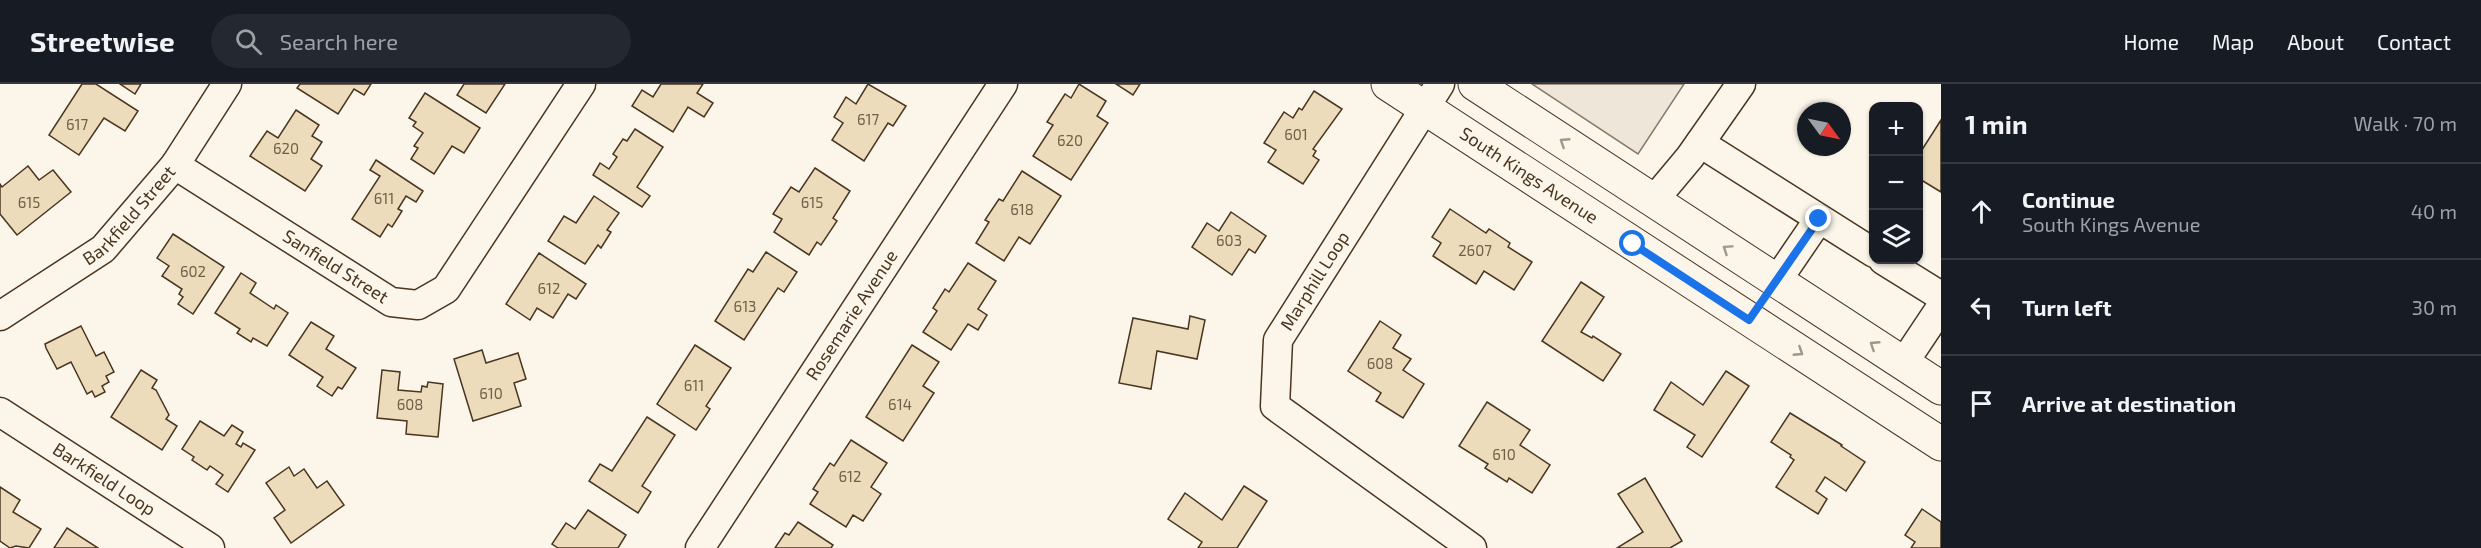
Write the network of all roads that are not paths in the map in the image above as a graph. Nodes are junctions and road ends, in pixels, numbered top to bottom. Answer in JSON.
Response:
{"nodes":[{"id":1,"x":227,"y":84,"type":"edge"},
{"id":2,"x":581,"y":84,"type":"edge"},
{"id":3,"x":1003,"y":84,"type":"edge"},
{"id":4,"x":1388,"y":84,"type":"edge"},
{"id":5,"x":1475,"y":84,"type":"edge"},
{"id":6,"x":1741,"y":84,"type":"edge"},
{"id":7,"x":1433,"y":96,"type":"edge"},
{"id":8,"x":1700,"y":143,"type":"junction"},
{"id":9,"x":175,"y":165,"type":"junction"},
{"id":10,"x":1654,"y":200,"type":"junction"},
{"id":11,"x":1819,"y":219,"type":"junction"},
{"id":12,"x":1869,"y":250,"type":"edge"},
{"id":13,"x":1889,"y":264,"type":"edge"},
{"id":14,"x":1776,"y":282,"type":"junction"},
{"id":15,"x":1941,"y":296,"type":"edge"},
{"id":16,"x":1941,"y":307,"type":"edge"},
{"id":17,"x":0,"y":316,"type":"edge"},
{"id":18,"x":1749,"y":320,"type":"junction"},
{"id":19,"x":1904,"y":364,"type":"junction"},
{"id":20,"x":1941,"y":388,"type":"edge"},
{"id":21,"x":0,"y":412,"type":"edge"},
{"id":22,"x":1941,"y":444,"type":"edge"},
{"id":23,"x":210,"y":548,"type":"edge"},
{"id":24,"x":700,"y":548,"type":"edge"},
{"id":25,"x":1472,"y":548,"type":"edge"}],
"edges":[{"from":1,"to":9,"type":"street","name":"Barkfield Street"},
{"from":2,"to":9,"type":"street","name":"Sanfield Street"},
{"from":3,"to":24,"type":"street","name":"Rosemarie Avenue"},
{"from":4,"to":7,"type":"main road","name":"South Kings Avenue"},
{"from":10,"to":5,"type":"main road","one_way":true},
{"from":6,"to":8,"type":"street"},
{"from":7,"to":18,"type":"main road","name":"South Kings Avenue"},
{"from":7,"to":25,"type":"street","name":"Marphill Loop"},
{"from":8,"to":10,"type":"street"},
{"from":8,"to":11,"type":"street"},
{"from":9,"to":17,"type":"street","name":"Barkfield Street"},
{"from":14,"to":10,"type":"main road","one_way":true},
{"from":11,"to":12,"type":"street"},
{"from":11,"to":14,"type":"street"},
{"from":13,"to":15,"type":"street"},
{"from":14,"to":18,"type":"main road"},
{"from":19,"to":14,"type":"main road","one_way":true},
{"from":16,"to":19,"type":"street"},
{"from":18,"to":22,"type":"main road","name":"South Kings Avenue","one_way":true},
{"from":19,"to":20,"type":"main road"},
{"from":21,"to":23,"type":"street","name":"Barkfield Loop"}]}
